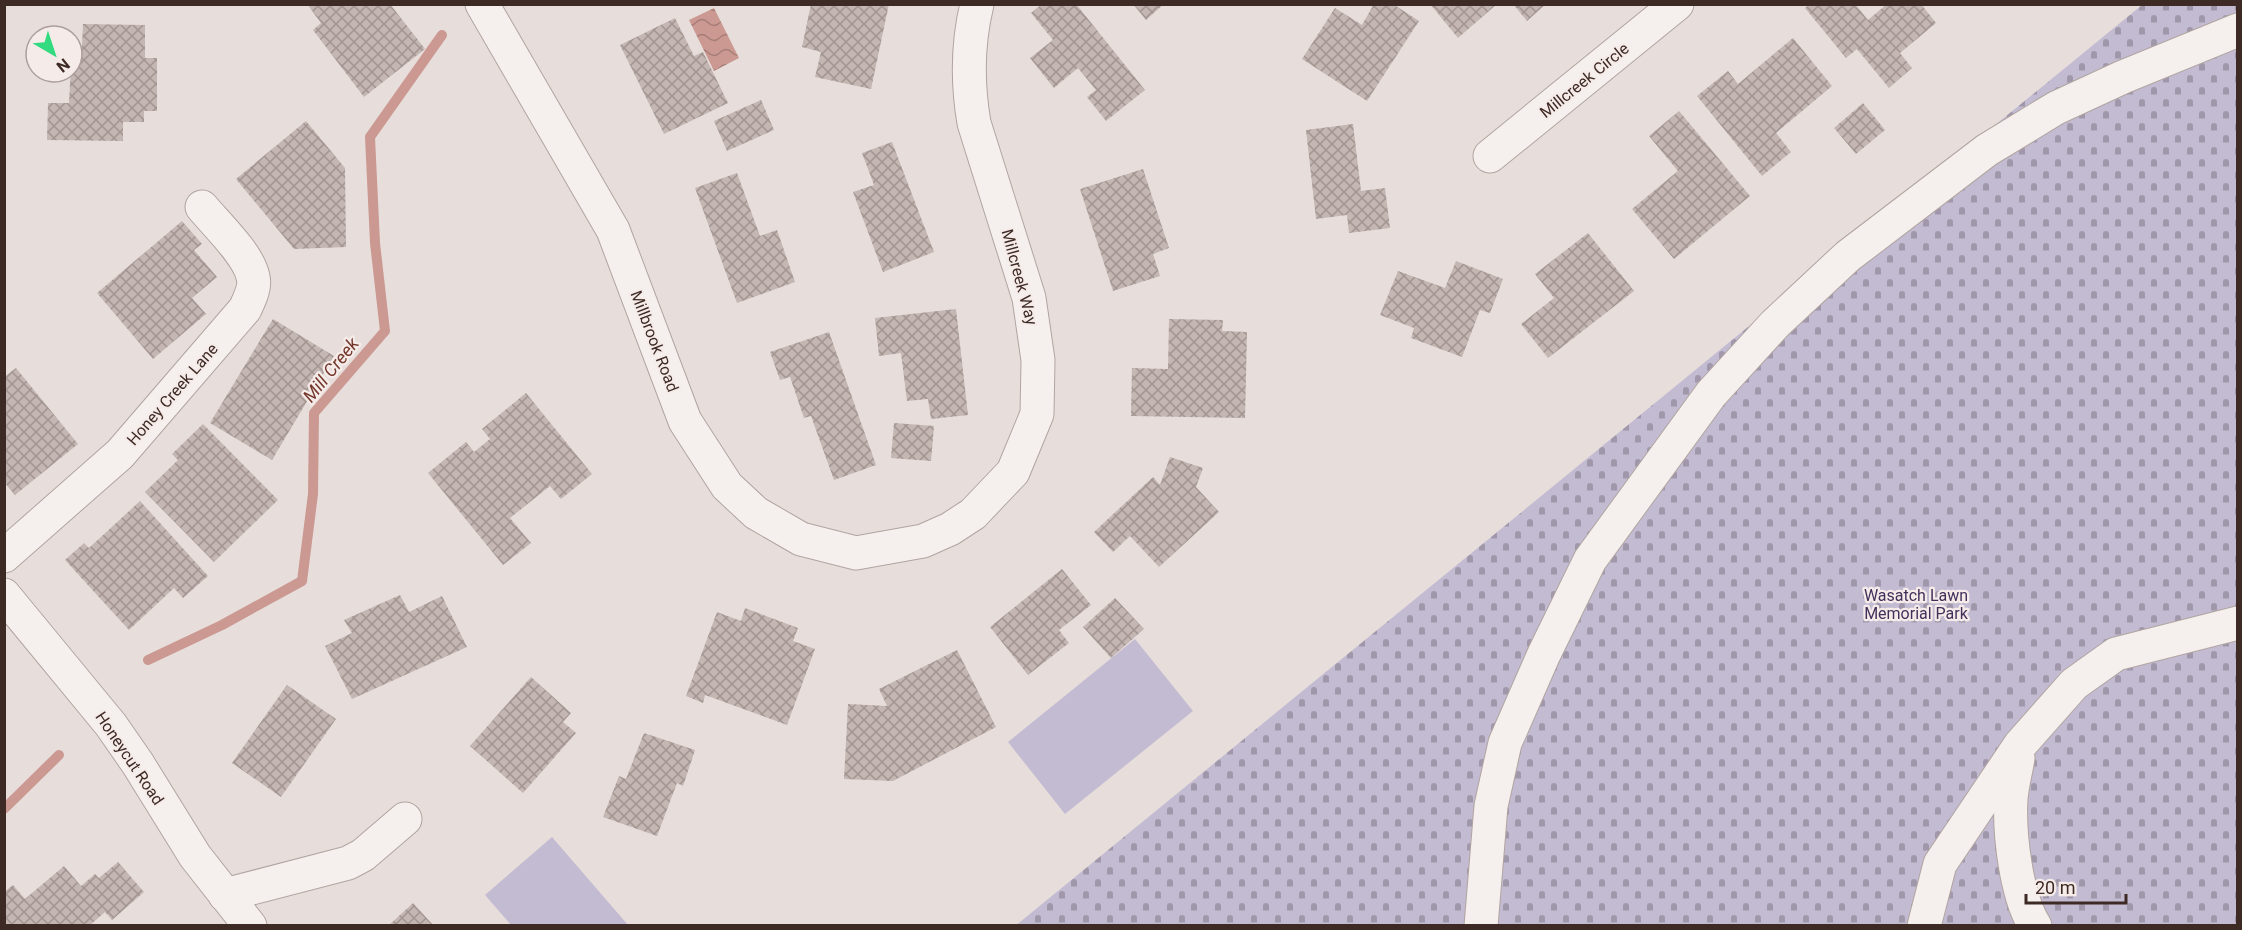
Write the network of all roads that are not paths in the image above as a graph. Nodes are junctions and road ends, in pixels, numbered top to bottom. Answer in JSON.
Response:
{"nodes":[{"id":1,"x":482,"y":4,"type":"edge"},
{"id":2,"x":977,"y":4,"type":"edge"},
{"id":3,"x":1677,"y":4,"type":"edge"},
{"id":4,"x":2238,"y":30,"type":"edge"},
{"id":5,"x":1490,"y":156,"type":"dead end"},
{"id":6,"x":202,"y":207,"type":"dead end"},
{"id":7,"x":923,"y":541,"type":"joint"},
{"id":8,"x":4,"y":556,"type":"edge"},
{"id":9,"x":4,"y":595,"type":"edge"},
{"id":10,"x":2238,"y":622,"type":"edge"},
{"id":11,"x":2020,"y":745,"type":"junction"},
{"id":12,"x":405,"y":819,"type":"dead end"},
{"id":13,"x":225,"y":895,"type":"junction"},
{"id":14,"x":248,"y":925,"type":"edge"},
{"id":15,"x":1481,"y":926,"type":"edge"},
{"id":16,"x":1924,"y":926,"type":"edge"},
{"id":17,"x":2035,"y":926,"type":"edge"}],
"edges":[{"from":1,"to":7,"type":"street","name":"Millbrook Road"},
{"from":2,"to":7,"type":"street","name":"Millcreek Way"},
{"from":3,"to":5,"type":"street","name":"Millcreek Circle"},
{"from":4,"to":15,"type":"street"},
{"from":6,"to":8,"type":"street","name":"Honey Creek Lane"},
{"from":9,"to":13,"type":"street","name":"Honeycut Road"},
{"from":10,"to":11,"type":"street"},
{"from":11,"to":16,"type":"street"},
{"from":11,"to":17,"type":"street"},
{"from":12,"to":13,"type":"street"},
{"from":13,"to":14,"type":"street","name":"Honeycut Road"}]}
